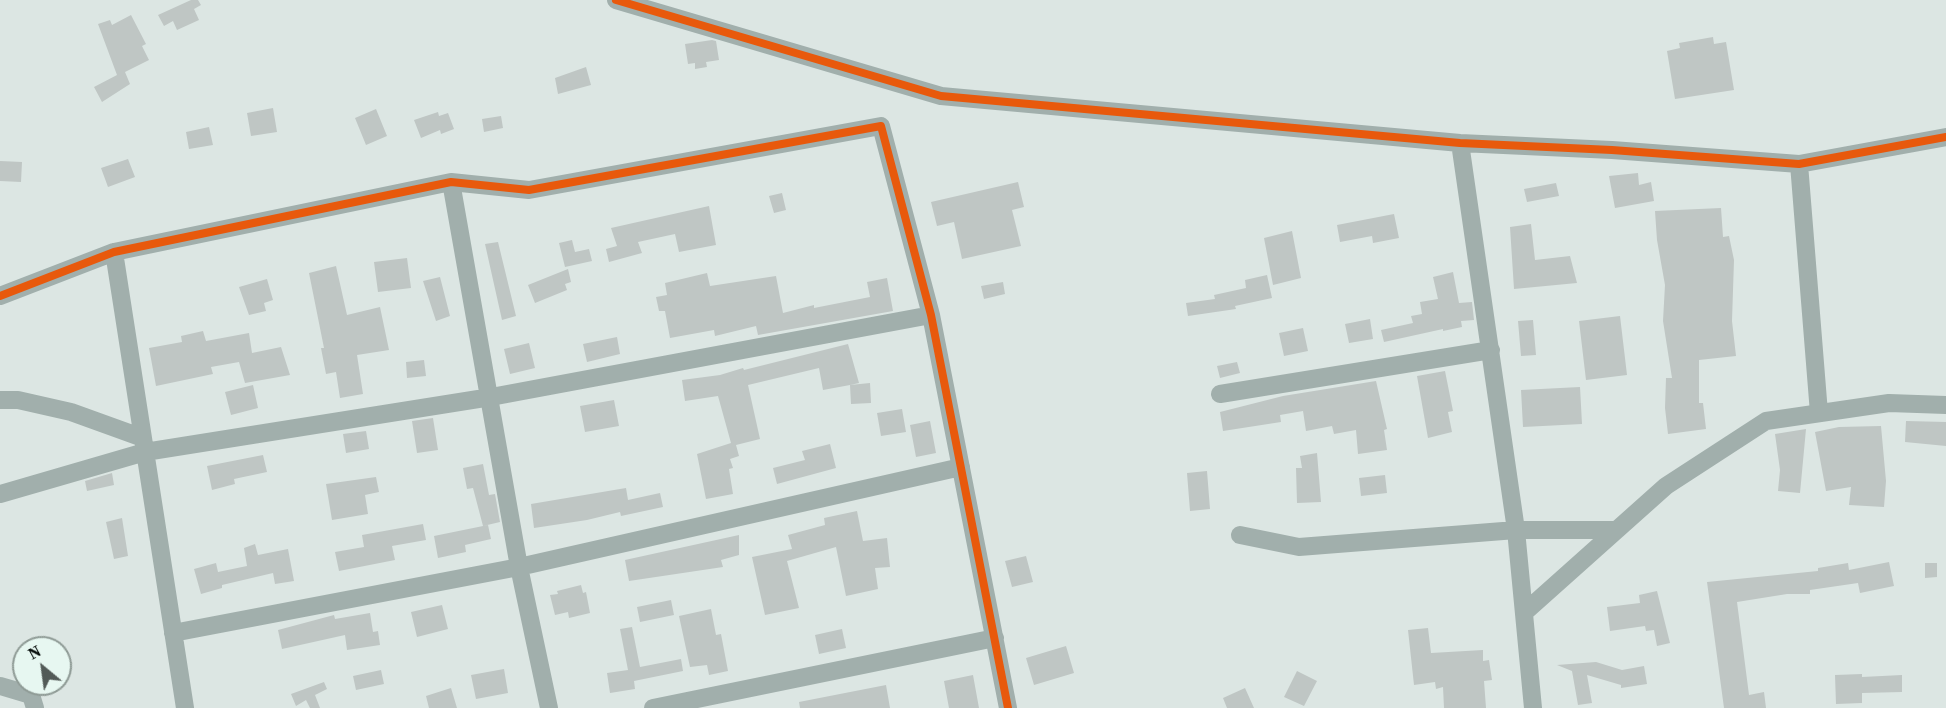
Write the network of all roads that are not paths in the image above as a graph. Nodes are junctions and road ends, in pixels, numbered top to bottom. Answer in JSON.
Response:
{"nodes":[{"id":1,"x":616,"y":0,"type":"edge"},
{"id":2,"x":1946,"y":137,"type":"edge"},
{"id":3,"x":1460,"y":143,"type":"junction"},
{"id":4,"x":1799,"y":164,"type":"junction"},
{"id":5,"x":451,"y":182,"type":"junction"},
{"id":6,"x":114,"y":252,"type":"junction"},
{"id":7,"x":0,"y":296,"type":"edge"},
{"id":8,"x":931,"y":315,"type":"junction"},
{"id":9,"x":1491,"y":350,"type":"junction"},
{"id":10,"x":1220,"y":394,"type":"dead end"},
{"id":11,"x":491,"y":397,"type":"junction"},
{"id":12,"x":0,"y":400,"type":"edge"},
{"id":13,"x":1946,"y":405,"type":"edge"},
{"id":14,"x":1819,"y":413,"type":"junction"},
{"id":15,"x":144,"y":445,"type":"junction"},
{"id":16,"x":961,"y":467,"type":"junction"},
{"id":17,"x":0,"y":494,"type":"edge"},
{"id":18,"x":1516,"y":530,"type":"junction"},
{"id":19,"x":1617,"y":530,"type":"junction"},
{"id":20,"x":1240,"y":535,"type":"dead end"},
{"id":21,"x":519,"y":567,"type":"junction"},
{"id":22,"x":1526,"y":611,"type":"junction"},
{"id":23,"x":173,"y":633,"type":"junction"},
{"id":24,"x":995,"y":638,"type":"junction"},
{"id":25,"x":0,"y":686,"type":"edge"},
{"id":26,"x":35,"y":708,"type":"edge"},
{"id":27,"x":185,"y":708,"type":"edge"},
{"id":28,"x":549,"y":708,"type":"edge"},
{"id":29,"x":653,"y":708,"type":"edge"},
{"id":30,"x":1008,"y":708,"type":"edge"},
{"id":31,"x":1533,"y":708,"type":"edge"}],
"edges":[{"from":1,"to":3,"type":"street"},
{"from":2,"to":4,"type":"street"},
{"from":3,"to":4,"type":"street"},
{"from":3,"to":9,"type":"street"},
{"from":4,"to":14,"type":"street"},
{"from":5,"to":6,"type":"street"},
{"from":5,"to":8,"type":"street"},
{"from":5,"to":11,"type":"street"},
{"from":6,"to":7,"type":"street"},
{"from":6,"to":15,"type":"street"},
{"from":8,"to":11,"type":"street"},
{"from":8,"to":16,"type":"street"},
{"from":9,"to":10,"type":"street"},
{"from":9,"to":18,"type":"street"},
{"from":11,"to":15,"type":"street"},
{"from":11,"to":21,"type":"street"},
{"from":12,"to":15,"type":"street"},
{"from":13,"to":14,"type":"street"},
{"from":14,"to":19,"type":"street"},
{"from":15,"to":17,"type":"street"},
{"from":15,"to":23,"type":"street"},
{"from":16,"to":21,"type":"street"},
{"from":16,"to":24,"type":"street"},
{"from":18,"to":19,"type":"street"},
{"from":18,"to":20,"type":"street"},
{"from":18,"to":22,"type":"street"},
{"from":19,"to":22,"type":"street"},
{"from":21,"to":23,"type":"street"},
{"from":21,"to":28,"type":"street"},
{"from":22,"to":31,"type":"street"},
{"from":23,"to":27,"type":"street"},
{"from":24,"to":29,"type":"street"},
{"from":24,"to":30,"type":"street"},
{"from":25,"to":26,"type":"street"}]}
